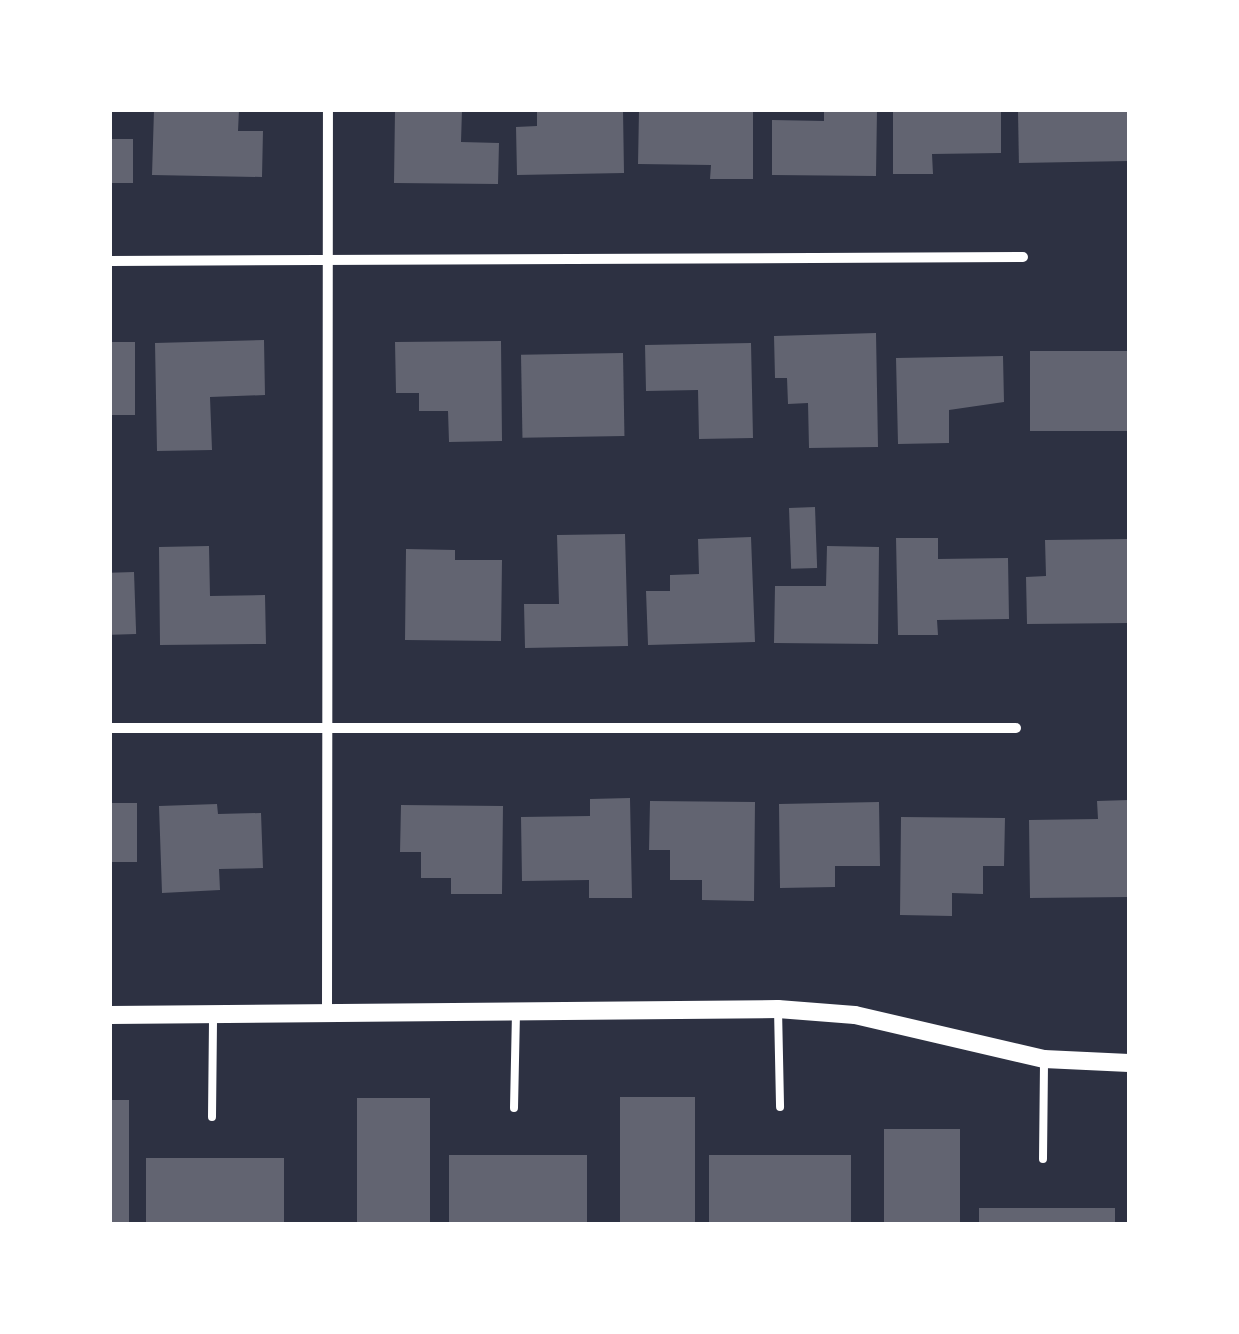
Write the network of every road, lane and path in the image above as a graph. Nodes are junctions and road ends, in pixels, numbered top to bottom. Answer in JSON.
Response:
{"nodes":[{"id":1,"x":328,"y":110,"type":"edge"},
{"id":2,"x":1023,"y":257,"type":"dead end"},
{"id":3,"x":326,"y":260,"type":"junction"},
{"id":4,"x":110,"y":262,"type":"edge"},
{"id":5,"x":110,"y":728,"type":"edge"},
{"id":6,"x":328,"y":728,"type":"junction"},
{"id":7,"x":1016,"y":728,"type":"dead end"},
{"id":8,"x":778,"y":1009,"type":"junction"},
{"id":9,"x":516,"y":1012,"type":"junction"},
{"id":10,"x":110,"y":1014,"type":"edge"},
{"id":11,"x":213,"y":1014,"type":"junction"},
{"id":12,"x":327,"y":1014,"type":"junction"},
{"id":13,"x":1044,"y":1059,"type":"junction"},
{"id":14,"x":1129,"y":1062,"type":"edge"},
{"id":15,"x":780,"y":1107,"type":"dead end"},
{"id":16,"x":514,"y":1108,"type":"dead end"},
{"id":17,"x":212,"y":1117,"type":"dead end"},
{"id":18,"x":1042,"y":1159,"type":"dead end"}],
"edges":[{"from":1,"to":3,"type":"street"},
{"from":2,"to":3,"type":"street"},
{"from":3,"to":4,"type":"street"},
{"from":3,"to":6,"type":"street"},
{"from":5,"to":6,"type":"street"},
{"from":6,"to":7,"type":"street"},
{"from":6,"to":12,"type":"street"},
{"from":8,"to":9,"type":"street"},
{"from":8,"to":13,"type":"street"},
{"from":8,"to":15,"type":"lane"},
{"from":9,"to":12,"type":"street"},
{"from":9,"to":16,"type":"lane"},
{"from":10,"to":11,"type":"street"},
{"from":11,"to":12,"type":"street"},
{"from":11,"to":17,"type":"lane"},
{"from":13,"to":14,"type":"street"},
{"from":13,"to":18,"type":"lane"}]}
